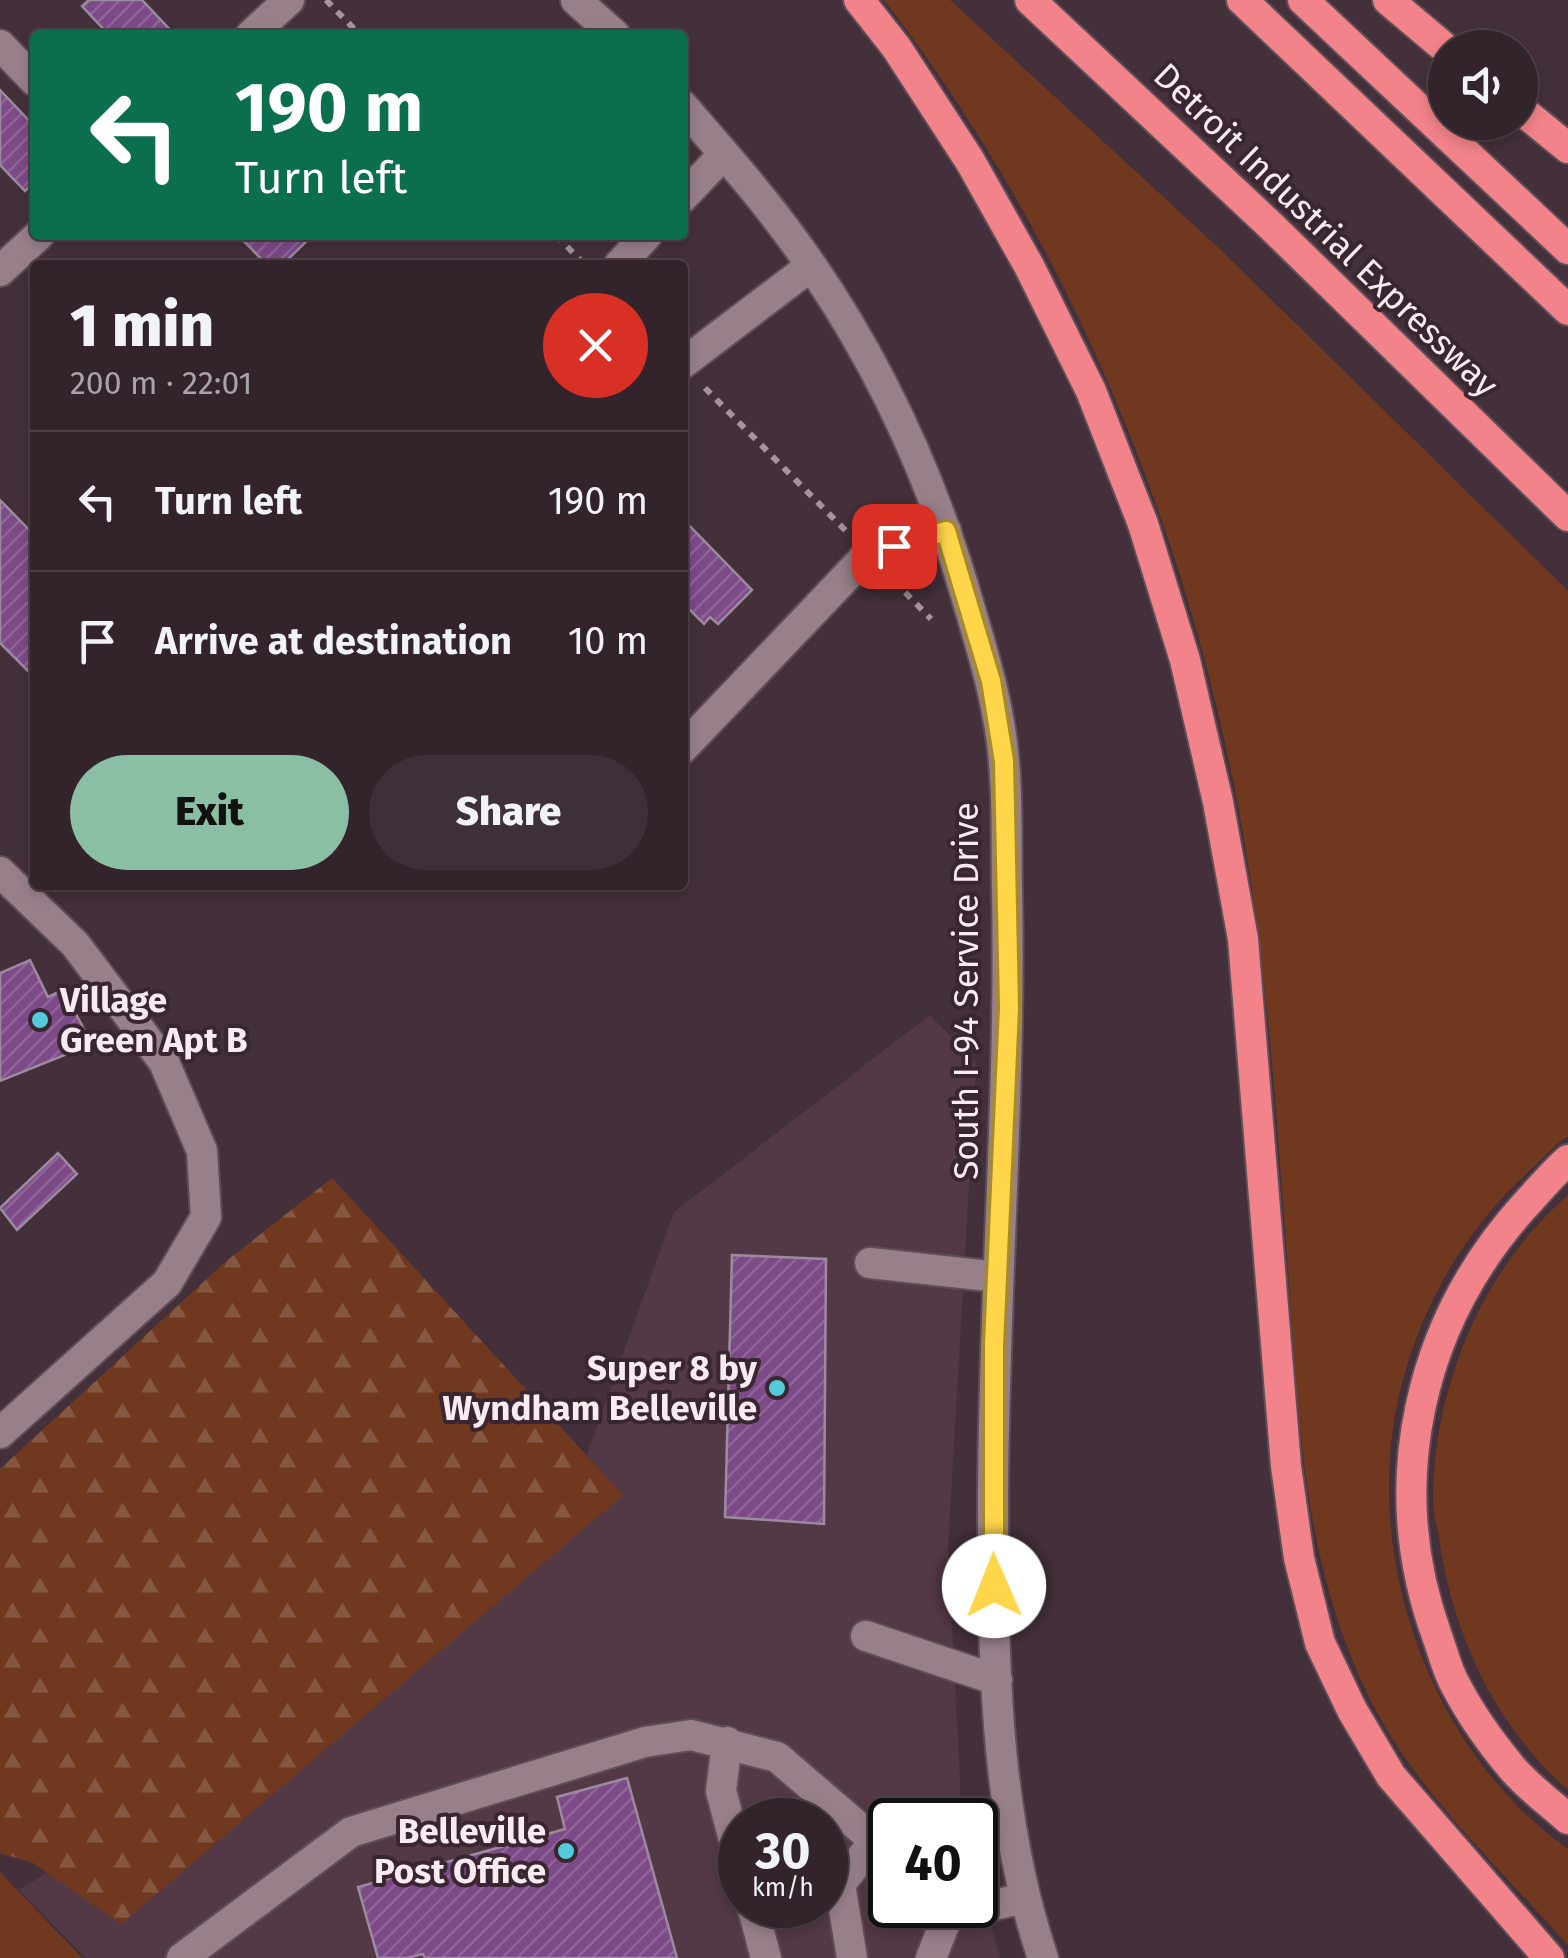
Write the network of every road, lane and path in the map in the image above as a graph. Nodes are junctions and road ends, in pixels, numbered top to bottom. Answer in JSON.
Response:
{"nodes":[{"id":1,"x":289,"y":0,"type":"edge"},
{"id":2,"x":326,"y":0,"type":"edge"},
{"id":3,"x":576,"y":0,"type":"edge"},
{"id":4,"x":859,"y":0,"type":"edge"},
{"id":5,"x":1030,"y":0,"type":"edge"},
{"id":6,"x":1242,"y":0,"type":"edge"},
{"id":7,"x":1304,"y":0,"type":"edge"},
{"id":8,"x":1388,"y":0,"type":"edge"},
{"id":9,"x":257,"y":30,"type":"edge"},
{"id":10,"x":355,"y":30,"type":"edge"},
{"id":11,"x":609,"y":30,"type":"edge"},
{"id":12,"x":1428,"y":34,"type":"edge"},
{"id":13,"x":0,"y":45,"type":"edge"},
{"id":14,"x":30,"y":76,"type":"edge"},
{"id":15,"x":688,"y":113,"type":"edge"},
{"id":16,"x":1538,"y":123,"type":"edge"},
{"id":17,"x":1568,"y":148,"type":"edge"},
{"id":18,"x":724,"y":154,"type":"junction"},
{"id":19,"x":688,"y":192,"type":"edge"},
{"id":20,"x":33,"y":240,"type":"edge"},
{"id":21,"x":561,"y":240,"type":"edge"},
{"id":22,"x":642,"y":240,"type":"edge"},
{"id":23,"x":1568,"y":249,"type":"edge"},
{"id":24,"x":580,"y":260,"type":"dead end"},
{"id":25,"x":624,"y":260,"type":"edge"},
{"id":26,"x":811,"y":266,"type":"junction"},
{"id":27,"x":0,"y":271,"type":"edge"},
{"id":28,"x":1568,"y":310,"type":"edge"},
{"id":29,"x":690,"y":372,"type":"edge"},
{"id":30,"x":1568,"y":516,"type":"edge"},
{"id":31,"x":946,"y":531,"type":"junction"},
{"id":32,"x":868,"y":554,"type":"junction"},
{"id":33,"x":931,"y":619,"type":"dead end"},
{"id":34,"x":688,"y":743,"type":"edge"},
{"id":35,"x":0,"y":872,"type":"edge"},
{"id":36,"x":1568,"y":1160,"type":"edge"},
{"id":37,"x":870,"y":1263,"type":"dead end"},
{"id":38,"x":998,"y":1277,"type":"junction"},
{"id":39,"x":0,"y":1433,"type":"edge"},
{"id":40,"x":866,"y":1636,"type":"dead end"},
{"id":41,"x":998,"y":1680,"type":"junction"},
{"id":42,"x":726,"y":1742,"type":"junction"},
{"id":43,"x":722,"y":1798,"type":"edge"},
{"id":44,"x":1568,"y":1820,"type":"edge"},
{"id":45,"x":868,"y":1835,"type":"edge"},
{"id":46,"x":868,"y":1860,"type":"edge"},
{"id":47,"x":1024,"y":1898,"type":"junction"},
{"id":48,"x":998,"y":1902,"type":"edge"},
{"id":49,"x":758,"y":1928,"type":"edge"},
{"id":50,"x":939,"y":1928,"type":"edge"},
{"id":51,"x":182,"y":1958,"type":"edge"},
{"id":52,"x":766,"y":1958,"type":"edge"},
{"id":53,"x":852,"y":1958,"type":"edge"},
{"id":54,"x":931,"y":1958,"type":"edge"},
{"id":55,"x":1043,"y":1958,"type":"edge"},
{"id":56,"x":1549,"y":1958,"type":"edge"}],
"edges":[{"from":1,"to":9,"type":"street"},
{"from":2,"to":10,"type":"path"},
{"from":3,"to":11,"type":"street"},
{"from":4,"to":56,"type":"highway"},
{"from":5,"to":30,"type":"highway","name":"Detroit Industrial Expressway"},
{"from":6,"to":28,"type":"highway"},
{"from":7,"to":23,"type":"highway"},
{"from":8,"to":12,"type":"highway"},
{"from":13,"to":14,"type":"street"},
{"from":15,"to":18,"type":"street","name":"South I-94 Service Drive"},
{"from":16,"to":17,"type":"highway"},
{"from":18,"to":19,"type":"street"},
{"from":18,"to":26,"type":"street","name":"South I-94 Service Drive"},
{"from":20,"to":27,"type":"street"},
{"from":21,"to":24,"type":"path"},
{"from":22,"to":25,"type":"street"},
{"from":26,"to":29,"type":"street"},
{"from":26,"to":31,"type":"street","name":"South I-94 Service Drive"},
{"from":29,"to":32,"type":"path"},
{"from":31,"to":32,"type":"street"},
{"from":31,"to":38,"type":"street","name":"South I-94 Service Drive"},
{"from":32,"to":33,"type":"path"},
{"from":32,"to":34,"type":"street"},
{"from":35,"to":39,"type":"street"},
{"from":36,"to":44,"type":"highway"},
{"from":37,"to":38,"type":"street"},
{"from":38,"to":41,"type":"street","name":"South I-94 Service Drive"},
{"from":40,"to":41,"type":"street"},
{"from":41,"to":47,"type":"street","name":"South I-94 Service Drive"},
{"from":42,"to":43,"type":"street"},
{"from":42,"to":45,"type":"street"},
{"from":42,"to":51,"type":"street"},
{"from":46,"to":53,"type":"street"},
{"from":47,"to":48,"type":"street"},
{"from":47,"to":55,"type":"street","name":"South I-94 Service Drive"},
{"from":49,"to":52,"type":"street"},
{"from":50,"to":54,"type":"street"}]}
